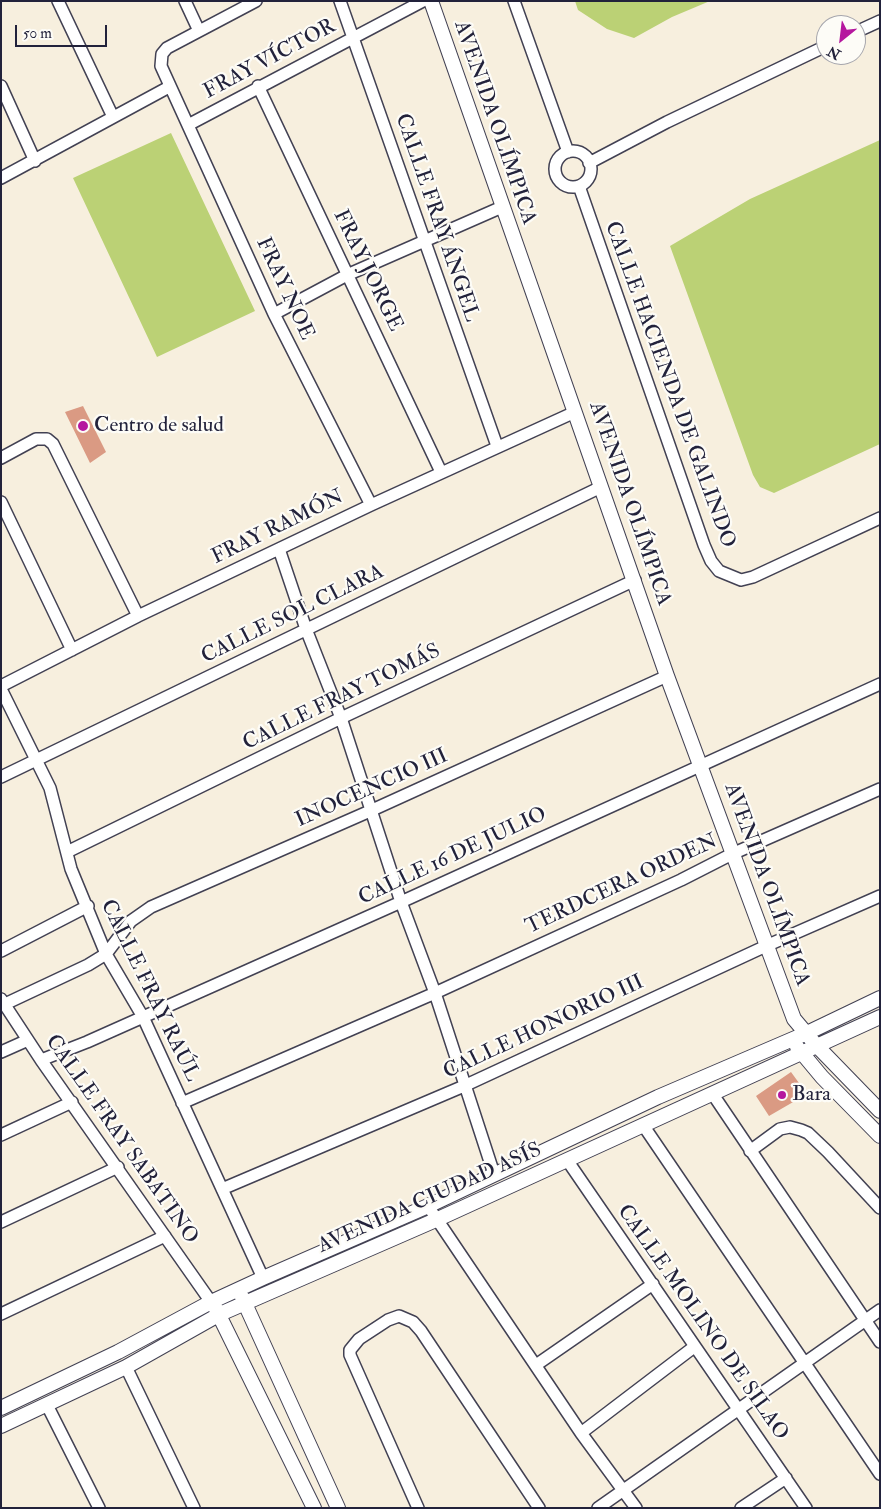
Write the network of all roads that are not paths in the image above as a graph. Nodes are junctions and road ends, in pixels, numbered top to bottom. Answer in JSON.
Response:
{"nodes":[{"id":1,"x":58,"y":1,"type":"edge"},
{"id":2,"x":185,"y":1,"type":"edge"},
{"id":3,"x":256,"y":1,"type":"edge"},
{"id":4,"x":340,"y":1,"type":"edge"},
{"id":5,"x":423,"y":1,"type":"edge"},
{"id":6,"x":431,"y":1,"type":"edge"},
{"id":7,"x":514,"y":1,"type":"edge"},
{"id":8,"x":880,"y":21,"type":"edge"},
{"id":9,"x":866,"y":27,"type":"edge"},
{"id":10,"x":199,"y":32,"type":"junction"},
{"id":11,"x":354,"y":37,"type":"junction"},
{"id":12,"x":816,"y":51,"type":"edge"},
{"id":13,"x":1,"y":86,"type":"edge"},
{"id":14,"x":258,"y":86,"type":"junction"},
{"id":15,"x":169,"y":87,"type":"junction"},
{"id":16,"x":112,"y":117,"type":"junction"},
{"id":17,"x":188,"y":124,"type":"junction"},
{"id":18,"x":568,"y":152,"type":"junction"},
{"id":19,"x":35,"y":160,"type":"junction"},
{"id":20,"x":589,"y":162,"type":"junction"},
{"id":21,"x":1,"y":178,"type":"edge"},
{"id":22,"x":579,"y":186,"type":"junction"},
{"id":23,"x":502,"y":207,"type":"junction"},
{"id":24,"x":424,"y":242,"type":"junction"},
{"id":25,"x":347,"y":276,"type":"junction"},
{"id":26,"x":274,"y":314,"type":"junction"},
{"id":27,"x":575,"y":412,"type":"junction"},
{"id":28,"x":497,"y":446,"type":"junction"},
{"id":29,"x":1,"y":458,"type":"edge"},
{"id":30,"x":441,"y":472,"type":"junction"},
{"id":31,"x":601,"y":487,"type":"junction"},
{"id":32,"x":1,"y":502,"type":"edge"},
{"id":33,"x":370,"y":505,"type":"junction"},
{"id":34,"x":880,"y":518,"type":"edge"},
{"id":35,"x":279,"y":549,"type":"junction"},
{"id":36,"x":635,"y":580,"type":"junction"},
{"id":37,"x":138,"y":616,"type":"junction"},
{"id":38,"x":306,"y":629,"type":"junction"},
{"id":39,"x":72,"y":650,"type":"junction"},
{"id":40,"x":667,"y":676,"type":"junction"},
{"id":41,"x":880,"y":684,"type":"edge"},
{"id":42,"x":1,"y":688,"type":"edge"},
{"id":43,"x":341,"y":718,"type":"junction"},
{"id":44,"x":36,"y":761,"type":"junction"},
{"id":45,"x":701,"y":764,"type":"junction"},
{"id":46,"x":1,"y":777,"type":"edge"},
{"id":47,"x":880,"y":789,"type":"edge"},
{"id":48,"x":370,"y":811,"type":"junction"},
{"id":49,"x":67,"y":852,"type":"junction"},
{"id":50,"x":732,"y":854,"type":"junction"},
{"id":51,"x":880,"y":896,"type":"edge"},
{"id":52,"x":401,"y":902,"type":"junction"},
{"id":53,"x":88,"y":906,"type":"junction"},
{"id":54,"x":766,"y":946,"type":"junction"},
{"id":55,"x":1,"y":951,"type":"edge"},
{"id":56,"x":106,"y":954,"type":"junction"},
{"id":57,"x":435,"y":993,"type":"junction"},
{"id":58,"x":880,"y":998,"type":"edge"},
{"id":59,"x":3,"y":1001,"type":"edge"},
{"id":60,"x":143,"y":1017,"type":"junction"},
{"id":61,"x":880,"y":1017,"type":"edge"},
{"id":62,"x":794,"y":1019,"type":"junction"},
{"id":63,"x":807,"y":1033,"type":"junction"},
{"id":64,"x":792,"y":1038,"type":"junction"},
{"id":65,"x":28,"y":1040,"type":"junction"},
{"id":66,"x":816,"y":1045,"type":"junction"},
{"id":67,"x":1,"y":1052,"type":"edge"},
{"id":68,"x":800,"y":1053,"type":"junction"},
{"id":69,"x":41,"y":1060,"type":"junction"},
{"id":70,"x":464,"y":1086,"type":"junction"},
{"id":71,"x":712,"y":1092,"type":"junction"},
{"id":72,"x":72,"y":1102,"type":"junction"},
{"id":73,"x":182,"y":1103,"type":"junction"},
{"id":74,"x":880,"y":1111,"type":"edge"},
{"id":75,"x":643,"y":1125,"type":"junction"},
{"id":76,"x":1,"y":1135,"type":"edge"},
{"id":77,"x":880,"y":1136,"type":"edge"},
{"id":78,"x":750,"y":1151,"type":"junction"},
{"id":79,"x":567,"y":1160,"type":"junction"},
{"id":80,"x":118,"y":1167,"type":"junction"},
{"id":81,"x":494,"y":1174,"type":"junction"},
{"id":82,"x":222,"y":1190,"type":"junction"},
{"id":83,"x":428,"y":1206,"type":"junction"},
{"id":84,"x":880,"y":1208,"type":"edge"},
{"id":85,"x":438,"y":1219,"type":"junction"},
{"id":86,"x":1,"y":1222,"type":"edge"},
{"id":87,"x":165,"y":1236,"type":"junction"},
{"id":88,"x":263,"y":1278,"type":"junction"},
{"id":89,"x":653,"y":1284,"type":"junction"},
{"id":90,"x":238,"y":1290,"type":"junction"},
{"id":91,"x":211,"y":1302,"type":"junction"},
{"id":92,"x":245,"y":1303,"type":"junction"},
{"id":93,"x":880,"y":1310,"type":"edge"},
{"id":94,"x":1,"y":1314,"type":"edge"},
{"id":95,"x":220,"y":1314,"type":"junction"},
{"id":96,"x":865,"y":1320,"type":"junction"},
{"id":97,"x":880,"y":1342,"type":"edge"},
{"id":98,"x":694,"y":1347,"type":"junction"},
{"id":99,"x":536,"y":1365,"type":"junction"},
{"id":100,"x":804,"y":1365,"type":"junction"},
{"id":101,"x":126,"y":1367,"type":"junction"},
{"id":102,"x":47,"y":1405,"type":"junction"},
{"id":103,"x":1,"y":1408,"type":"edge"},
{"id":104,"x":739,"y":1410,"type":"junction"},
{"id":105,"x":1,"y":1426,"type":"edge"},
{"id":106,"x":581,"y":1433,"type":"junction"},
{"id":107,"x":880,"y":1474,"type":"edge"},
{"id":108,"x":786,"y":1478,"type":"junction"},
{"id":109,"x":624,"y":1491,"type":"junction"},
{"id":110,"x":99,"y":1508,"type":"edge"},
{"id":111,"x":194,"y":1508,"type":"edge"},
{"id":112,"x":314,"y":1508,"type":"edge"},
{"id":113,"x":338,"y":1508,"type":"edge"},
{"id":114,"x":418,"y":1508,"type":"edge"},
{"id":115,"x":540,"y":1508,"type":"edge"},
{"id":116,"x":598,"y":1508,"type":"edge"},
{"id":117,"x":636,"y":1508,"type":"edge"},
{"id":118,"x":741,"y":1508,"type":"edge"},
{"id":119,"x":806,"y":1508,"type":"edge"}],
"edges":[{"from":1,"to":16,"type":"street"},
{"from":2,"to":10,"type":"street"},
{"from":3,"to":10,"type":"street"},
{"from":4,"to":11,"type":"street","name":"CALLE FRAY ÁNGEL"},
{"from":5,"to":11,"type":"street","name":"FRAY VÍCTOR"},
{"from":6,"to":23,"type":"street","name":"AVENIDA OLÍMPICA"},
{"from":7,"to":18,"type":"street"},
{"from":8,"to":9,"type":"street"},
{"from":10,"to":15,"type":"street","name":"FRAY NOE"},
{"from":11,"to":14,"type":"street","name":"FRAY VÍCTOR"},
{"from":11,"to":24,"type":"street","name":"CALLE FRAY ÁNGEL"},
{"from":12,"to":20,"type":"street"},
{"from":13,"to":19,"type":"street"},
{"from":14,"to":17,"type":"street","name":"FRAY VÍCTOR"},
{"from":14,"to":25,"type":"street","name":"FRAY JORGE"},
{"from":15,"to":16,"type":"street"},
{"from":15,"to":17,"type":"street","name":"FRAY NOE"},
{"from":16,"to":19,"type":"street"},
{"from":17,"to":26,"type":"street","name":"FRAY NOE"},
{"from":18,"to":20,"type":"street"},
{"from":18,"to":22,"type":"street"},
{"from":19,"to":21,"type":"street"},
{"from":20,"to":22,"type":"street"},
{"from":22,"to":34,"type":"street","name":"CALLE HACIENDA DE GALINDO"},
{"from":23,"to":24,"type":"street"},
{"from":23,"to":27,"type":"street","name":"AVENIDA OLÍMPICA"},
{"from":24,"to":25,"type":"street"},
{"from":24,"to":28,"type":"street","name":"CALLE FRAY ÁNGEL"},
{"from":25,"to":26,"type":"street"},
{"from":25,"to":30,"type":"street","name":"FRAY JORGE"},
{"from":26,"to":33,"type":"street","name":"FRAY NOE"},
{"from":27,"to":28,"type":"street","name":"FRAY RAMÓN"},
{"from":27,"to":31,"type":"street","name":"AVENIDA OLÍMPICA"},
{"from":28,"to":30,"type":"street","name":"FRAY RAMÓN"},
{"from":29,"to":37,"type":"street"},
{"from":30,"to":33,"type":"street","name":"FRAY RAMÓN"},
{"from":31,"to":36,"type":"street","name":"AVENIDA OLÍMPICA"},
{"from":31,"to":38,"type":"street","name":"CALLE SOL CLARA"},
{"from":32,"to":39,"type":"street"},
{"from":33,"to":35,"type":"street","name":"FRAY RAMÓN"},
{"from":35,"to":37,"type":"street","name":"FRAY RAMÓN"},
{"from":35,"to":38,"type":"street"},
{"from":36,"to":40,"type":"street","name":"AVENIDA OLÍMPICA"},
{"from":36,"to":43,"type":"street","name":"CALLE FRAY TOMÁS"},
{"from":37,"to":39,"type":"street","name":"FRAY RAMÓN"},
{"from":38,"to":43,"type":"street"},
{"from":38,"to":44,"type":"street","name":"CALLE SOL CLARA"},
{"from":39,"to":42,"type":"street","name":"FRAY RAMÓN"},
{"from":40,"to":45,"type":"street","name":"AVENIDA OLÍMPICA"},
{"from":40,"to":48,"type":"street","name":"INOCENCIO III"},
{"from":41,"to":45,"type":"street","name":"CALLE 16 DE JULIO"},
{"from":42,"to":44,"type":"street","name":"CALLE FRAY RAÚL"},
{"from":43,"to":48,"type":"street"},
{"from":43,"to":49,"type":"street","name":"CALLE FRAY TOMÁS"},
{"from":44,"to":46,"type":"street","name":"CALLE SOL CLARA"},
{"from":44,"to":49,"type":"street","name":"CALLE FRAY RAÚL"},
{"from":45,"to":50,"type":"street","name":"AVENIDA OLÍMPICA"},
{"from":45,"to":52,"type":"street","name":"CALLE 16 DE JULIO"},
{"from":47,"to":50,"type":"street","name":"TERDCERA ORDEN"},
{"from":48,"to":52,"type":"street"},
{"from":48,"to":56,"type":"street","name":"INOCENCIO III"},
{"from":49,"to":53,"type":"street","name":"CALLE FRAY RAÚL"},
{"from":50,"to":54,"type":"street","name":"AVENIDA OLÍMPICA"},
{"from":50,"to":57,"type":"street","name":"TERDCERA ORDEN"},
{"from":51,"to":54,"type":"street","name":"CALLE HONORIO III"},
{"from":52,"to":57,"type":"street"},
{"from":52,"to":60,"type":"street","name":"CALLE 16 DE JULIO"},
{"from":53,"to":55,"type":"street"},
{"from":53,"to":56,"type":"street","name":"CALLE FRAY RAÚL"},
{"from":54,"to":62,"type":"street","name":"AVENIDA OLÍMPICA"},
{"from":54,"to":70,"type":"street","name":"CALLE HONORIO III"},
{"from":56,"to":59,"type":"street"},
{"from":56,"to":60,"type":"street","name":"CALLE FRAY RAÚL"},
{"from":57,"to":70,"type":"street"},
{"from":57,"to":73,"type":"street","name":"TERDCERA ORDEN"},
{"from":58,"to":63,"type":"street","name":"AVENIDA CIUDAD ASÍS"},
{"from":59,"to":65,"type":"street","name":"CALLE FRAY SABATINO"},
{"from":60,"to":69,"type":"street","name":"CALLE 16 DE JULIO"},
{"from":60,"to":73,"type":"street","name":"CALLE FRAY RAÚL"},
{"from":61,"to":66,"type":"street","name":"AVENIDA CIUDAD ASÍS"},
{"from":62,"to":63,"type":"street","name":"AVENIDA OLÍMPICA"},
{"from":62,"to":64,"type":"street","name":"AVENIDA OLÍMPICA"},
{"from":63,"to":64,"type":"street","name":"AVENIDA CIUDAD ASÍS"},
{"from":63,"to":66,"type":"street","name":"AVENIDA OLÍMPICA"},
{"from":64,"to":68,"type":"street"},
{"from":64,"to":81,"type":"street","name":"AVENIDA CIUDAD ASÍS"},
{"from":65,"to":67,"type":"street"},
{"from":65,"to":69,"type":"street","name":"CALLE FRAY SABATINO"},
{"from":66,"to":68,"type":"street","name":"AVENIDA CIUDAD ASÍS"},
{"from":66,"to":74,"type":"street","name":"AVENIDA OLÍMPICA"},
{"from":68,"to":71,"type":"street","name":"AVENIDA CIUDAD ASÍS"},
{"from":68,"to":77,"type":"street"},
{"from":69,"to":72,"type":"street","name":"CALLE FRAY SABATINO"},
{"from":70,"to":81,"type":"street"},
{"from":70,"to":82,"type":"street","name":"CALLE HONORIO III"},
{"from":71,"to":75,"type":"street","name":"AVENIDA CIUDAD ASÍS"},
{"from":71,"to":78,"type":"street"},
{"from":72,"to":76,"type":"street"},
{"from":72,"to":80,"type":"street","name":"CALLE FRAY SABATINO"},
{"from":73,"to":82,"type":"street","name":"CALLE FRAY RAÚL"},
{"from":75,"to":79,"type":"street","name":"AVENIDA CIUDAD ASÍS"},
{"from":75,"to":100,"type":"street"},
{"from":78,"to":84,"type":"street"},
{"from":78,"to":96,"type":"street"},
{"from":79,"to":85,"type":"street","name":"AVENIDA CIUDAD ASÍS"},
{"from":79,"to":89,"type":"street","name":"CALLE MOLINO DE SILAO"},
{"from":80,"to":86,"type":"street"},
{"from":80,"to":87,"type":"street","name":"CALLE FRAY SABATINO"},
{"from":81,"to":83,"type":"street","name":"AVENIDA CIUDAD ASÍS"},
{"from":82,"to":88,"type":"street","name":"CALLE FRAY RAÚL"},
{"from":83,"to":85,"type":"street"},
{"from":83,"to":88,"type":"street","name":"AVENIDA CIUDAD ASÍS"},
{"from":85,"to":92,"type":"street","name":"AVENIDA CIUDAD ASÍS"},
{"from":85,"to":99,"type":"street"},
{"from":87,"to":91,"type":"street","name":"CALLE FRAY SABATINO"},
{"from":87,"to":94,"type":"street"},
{"from":88,"to":90,"type":"street","name":"AVENIDA CIUDAD ASÍS"},
{"from":89,"to":98,"type":"street","name":"CALLE MOLINO DE SILAO"},
{"from":89,"to":99,"type":"street"},
{"from":90,"to":91,"type":"street","name":"AVENIDA CIUDAD ASÍS"},
{"from":90,"to":92,"type":"street"},
{"from":91,"to":95,"type":"street"},
{"from":91,"to":103,"type":"street","name":"AVENIDA CIUDAD ASÍS"},
{"from":92,"to":95,"type":"street","name":"AVENIDA CIUDAD ASÍS"},
{"from":92,"to":113,"type":"street"},
{"from":93,"to":96,"type":"street"},
{"from":95,"to":101,"type":"street","name":"AVENIDA CIUDAD ASÍS"},
{"from":95,"to":112,"type":"street"},
{"from":96,"to":97,"type":"street"},
{"from":96,"to":100,"type":"street"},
{"from":98,"to":104,"type":"street","name":"CALLE MOLINO DE SILAO"},
{"from":98,"to":106,"type":"street"},
{"from":99,"to":106,"type":"street"},
{"from":100,"to":104,"type":"street"},
{"from":100,"to":107,"type":"street"},
{"from":101,"to":102,"type":"street","name":"AVENIDA CIUDAD ASÍS"},
{"from":101,"to":111,"type":"street"},
{"from":102,"to":105,"type":"street","name":"AVENIDA CIUDAD ASÍS"},
{"from":102,"to":110,"type":"street"},
{"from":104,"to":108,"type":"street","name":"CALLE MOLINO DE SILAO"},
{"from":104,"to":109,"type":"street"},
{"from":106,"to":109,"type":"street"},
{"from":108,"to":118,"type":"street"},
{"from":108,"to":119,"type":"street","name":"CALLE MOLINO DE SILAO"},
{"from":109,"to":116,"type":"street"},
{"from":109,"to":117,"type":"street"},
{"from":114,"to":115,"type":"street"}]}
